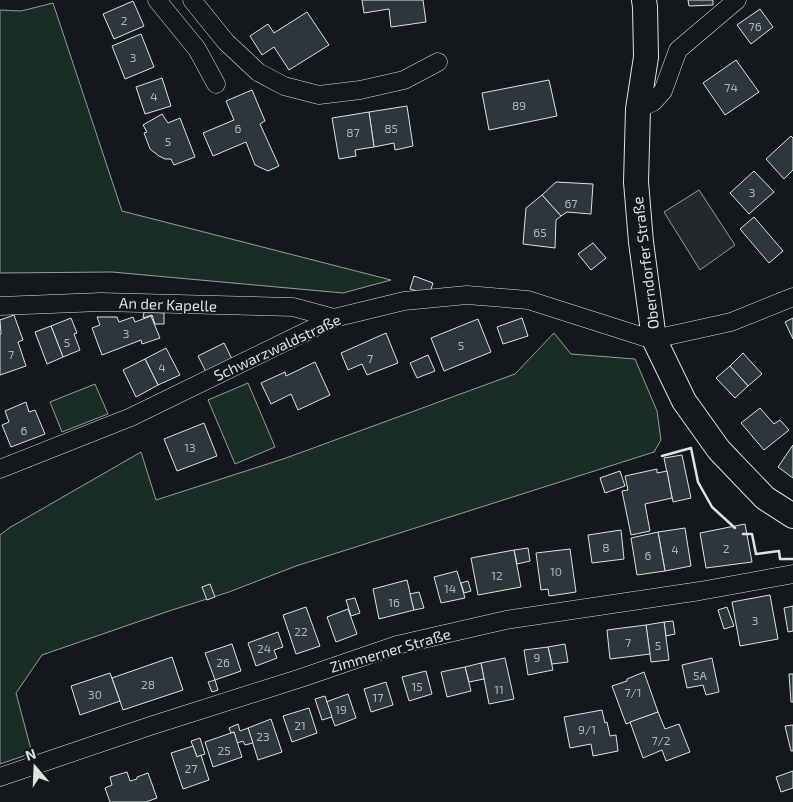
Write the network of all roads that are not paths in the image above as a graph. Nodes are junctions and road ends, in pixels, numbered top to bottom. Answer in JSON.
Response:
{"nodes":[{"id":1,"x":157,"y":0,"type":"edge"},
{"id":2,"x":192,"y":0,"type":"edge"},
{"id":3,"x":644,"y":0,"type":"edge"},
{"id":4,"x":737,"y":0,"type":"edge"},
{"id":5,"x":438,"y":62,"type":"dead end"},
{"id":6,"x":216,"y":84,"type":"dead end"},
{"id":7,"x":638,"y":109,"type":"junction"},
{"id":8,"x":793,"y":297,"type":"edge"},
{"id":9,"x":0,"y":306,"type":"edge"},
{"id":10,"x":334,"y":318,"type":"junction"},
{"id":11,"x":654,"y":339,"type":"junction"},
{"id":12,"x":0,"y":468,"type":"edge"},
{"id":13,"x":793,"y":516,"type":"edge"},
{"id":14,"x":793,"y":574,"type":"edge"},
{"id":15,"x":0,"y":777,"type":"edge"}],
"edges":[{"from":1,"to":6,"type":"street"},
{"from":2,"to":5,"type":"street"},
{"from":3,"to":7,"type":"street","name":"Oberndorfer Straße"},
{"from":4,"to":7,"type":"street"},
{"from":7,"to":11,"type":"street","name":"Oberndorfer Straße"},
{"from":8,"to":11,"type":"street"},
{"from":9,"to":10,"type":"street","name":"An der Kapelle"},
{"from":10,"to":11,"type":"street","name":"Schwarzwaldstraße"},
{"from":10,"to":12,"type":"street","name":"Schwarzwaldstraße"},
{"from":11,"to":13,"type":"street","name":"Oberndorfer Straße"},
{"from":14,"to":15,"type":"street","name":"Zimmerner Straße"}]}
